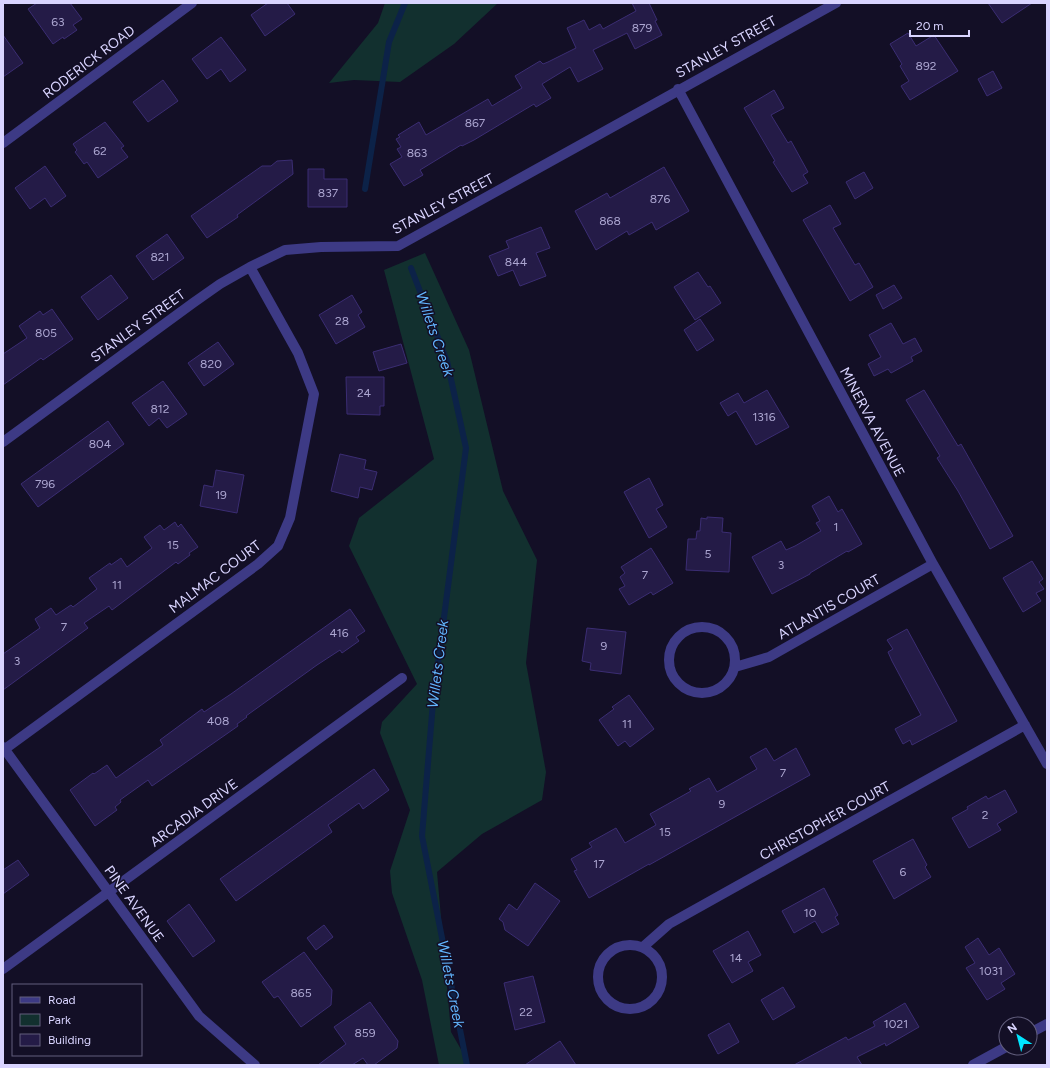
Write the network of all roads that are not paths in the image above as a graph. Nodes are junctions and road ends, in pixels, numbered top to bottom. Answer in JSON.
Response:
{"nodes":[{"id":1,"x":192,"y":3,"type":"edge"},
{"id":2,"x":836,"y":3,"type":"edge"},
{"id":3,"x":678,"y":89,"type":"junction"},
{"id":4,"x":3,"y":143,"type":"edge"},
{"id":5,"x":250,"y":267,"type":"junction"},
{"id":6,"x":3,"y":442,"type":"edge"},
{"id":7,"x":933,"y":564,"type":"junction"},
{"id":8,"x":736,"y":667,"type":"junction"},
{"id":9,"x":402,"y":678,"type":"dead end"},
{"id":10,"x":1025,"y":725,"type":"junction"},
{"id":11,"x":4,"y":748,"type":"edge"},
{"id":12,"x":1047,"y":764,"type":"edge"},
{"id":13,"x":109,"y":893,"type":"junction"},
{"id":14,"x":643,"y":947,"type":"junction"},
{"id":15,"x":3,"y":969,"type":"edge"},
{"id":16,"x":1047,"y":1024,"type":"edge"},
{"id":17,"x":1038,"y":1029,"type":"edge"},
{"id":18,"x":998,"y":1051,"type":"edge"},
{"id":19,"x":255,"y":1065,"type":"edge"},
{"id":20,"x":973,"y":1065,"type":"edge"}],
"edges":[{"from":1,"to":4,"type":"street","name":"RODERICK ROAD"},
{"from":2,"to":3,"type":"street","name":"STANLEY STREET"},
{"from":3,"to":5,"type":"street","name":"STANLEY STREET"},
{"from":3,"to":7,"type":"street","name":"MINERVA AVENUE"},
{"from":5,"to":6,"type":"street","name":"STANLEY STREET"},
{"from":5,"to":11,"type":"street","name":"MALMAC COURT"},
{"from":7,"to":8,"type":"street","name":"ATLANTIS COURT"},
{"from":7,"to":10,"type":"street","name":"MINERVA AVENUE"},
{"from":8,"to":8,"type":"street"},
{"from":9,"to":13,"type":"street","name":"ARCADIA DRIVE"},
{"from":10,"to":12,"type":"street","name":"MINERVA AVENUE"},
{"from":10,"to":14,"type":"street","name":"CHRISTOPHER COURT"},
{"from":11,"to":13,"type":"street","name":"PINE AVENUE"},
{"from":13,"to":15,"type":"street","name":"ARCADIA DRIVE"},
{"from":13,"to":19,"type":"street","name":"PINE AVENUE"},
{"from":14,"to":14,"type":"street"},
{"from":16,"to":17,"type":"street"},
{"from":18,"to":20,"type":"street"}]}
